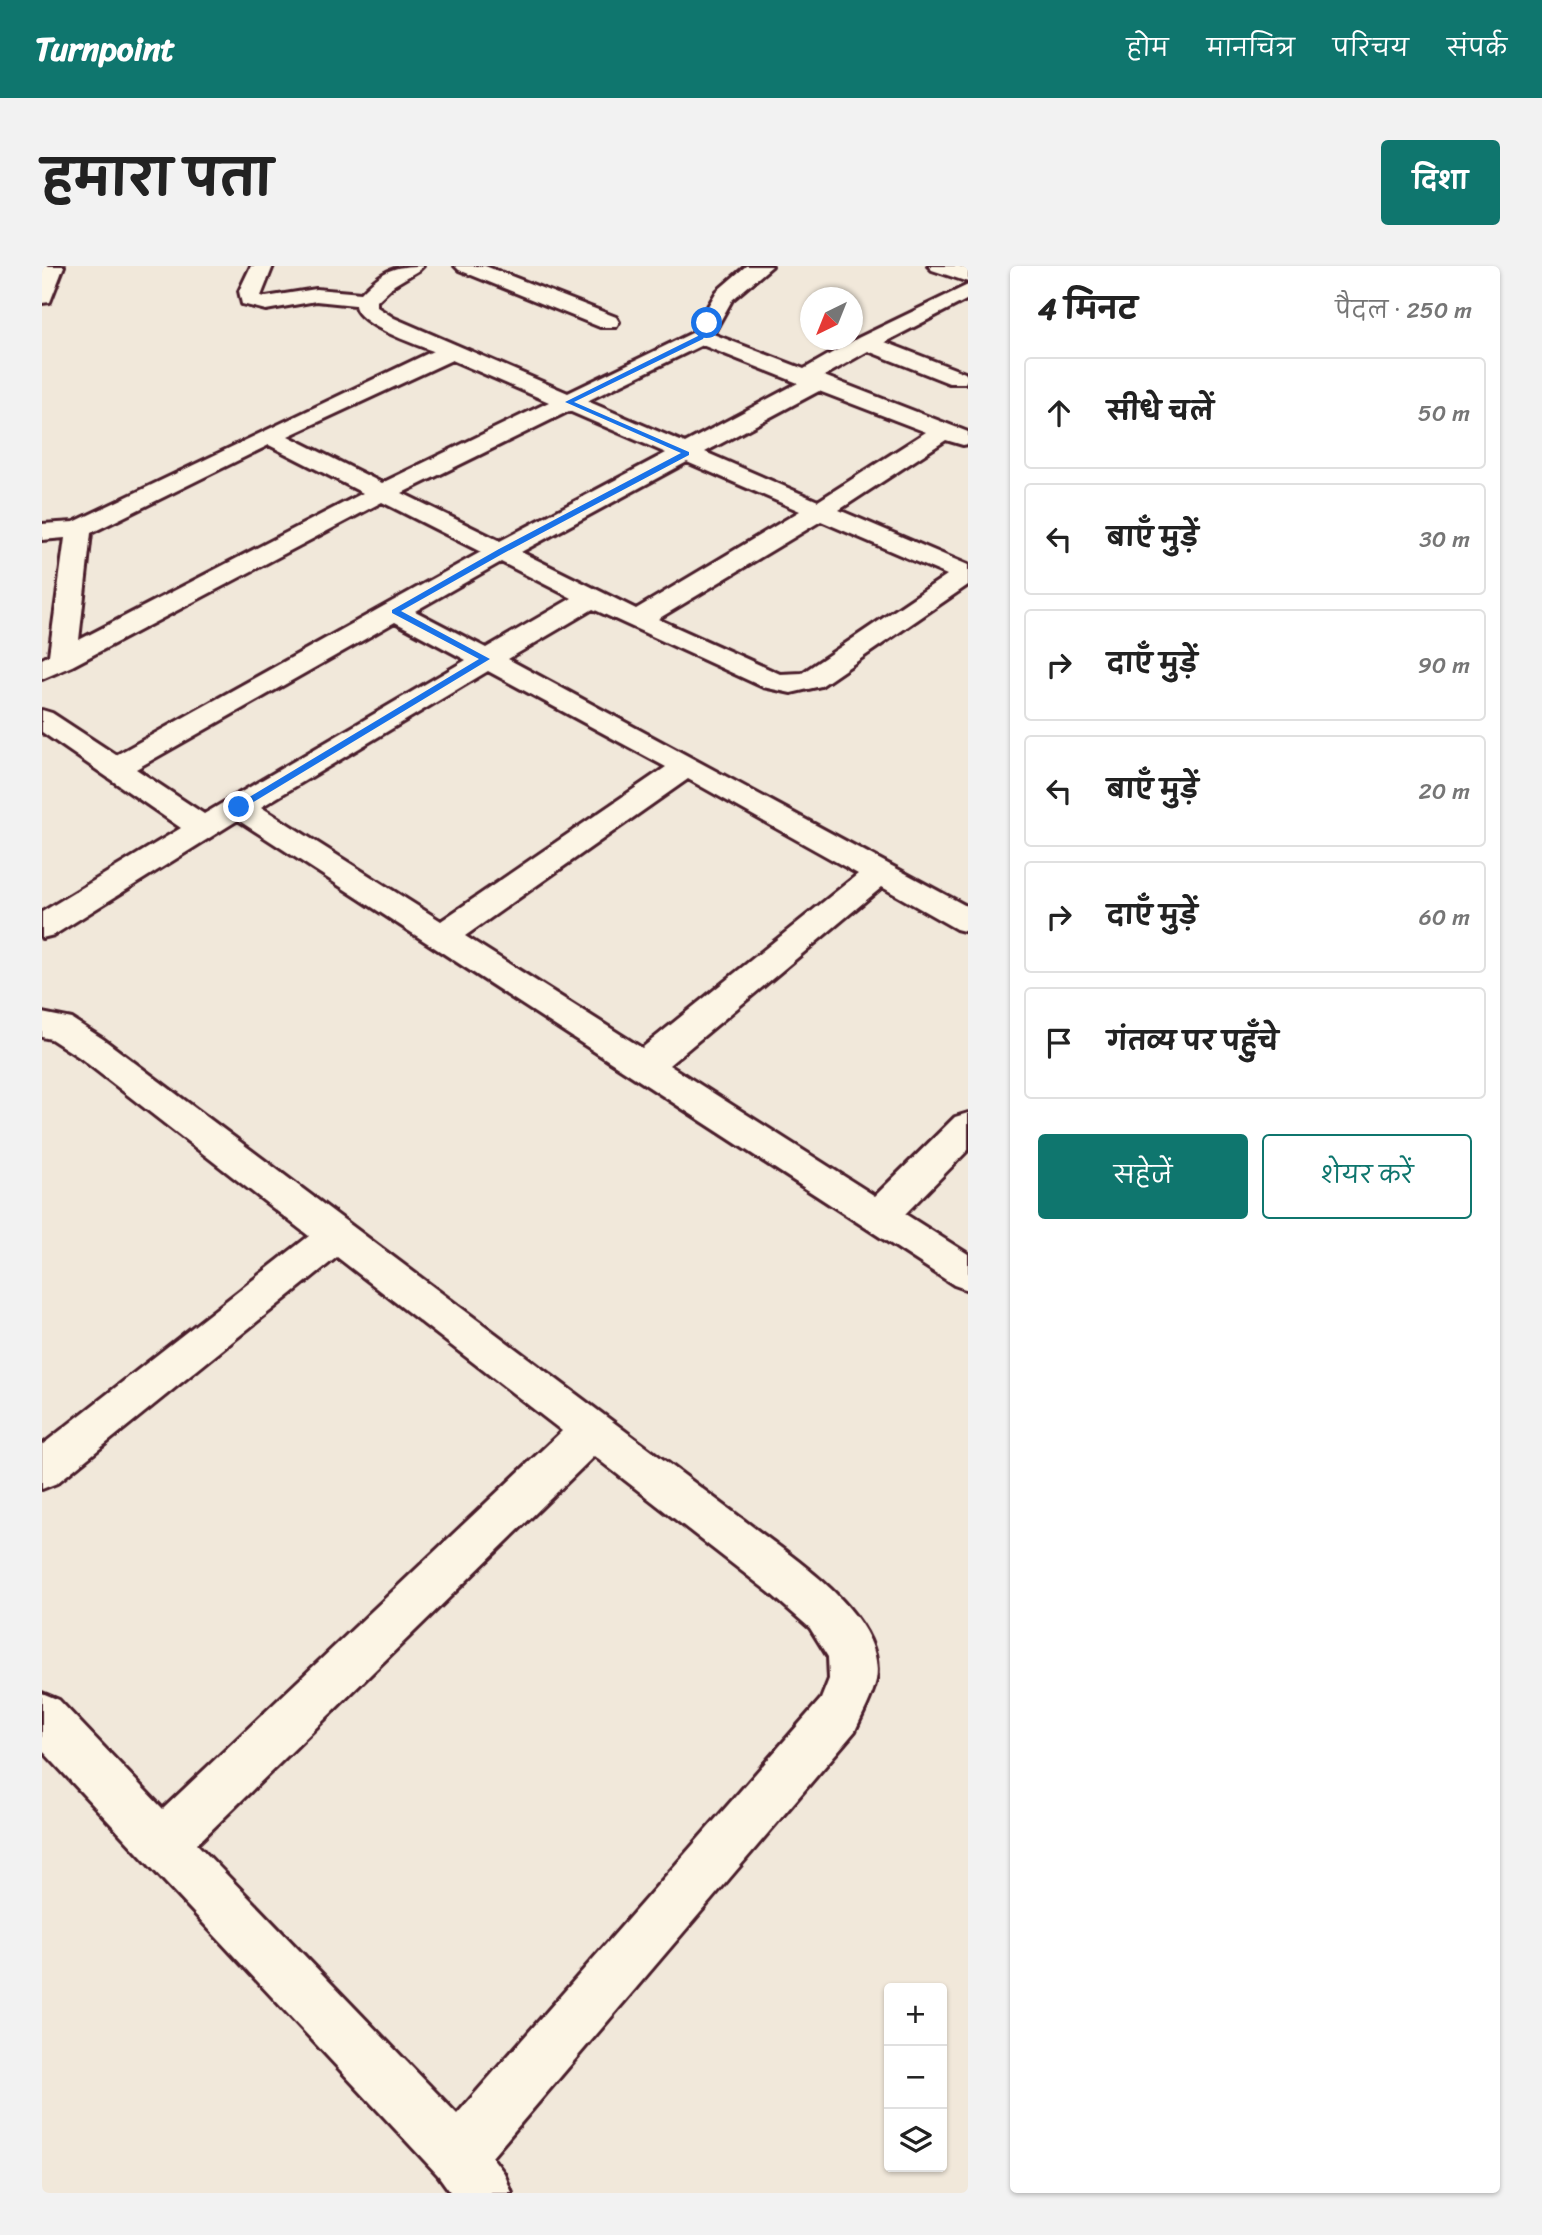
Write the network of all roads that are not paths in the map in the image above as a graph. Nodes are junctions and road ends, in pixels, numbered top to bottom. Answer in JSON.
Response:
{"nodes":[{"id":1,"x":53,"y":266,"type":"edge"},
{"id":2,"x":262,"y":266,"type":"edge"},
{"id":3,"x":412,"y":266,"type":"edge"},
{"id":4,"x":466,"y":266,"type":"edge"},
{"id":5,"x":525,"y":266,"type":"edge"},
{"id":6,"x":761,"y":266,"type":"edge"},
{"id":7,"x":939,"y":266,"type":"edge"},
{"id":8,"x":968,"y":276,"type":"edge"},
{"id":9,"x":496,"y":279,"type":"junction"},
{"id":10,"x":968,"y":291,"type":"edge"},
{"id":11,"x":42,"y":297,"type":"edge"},
{"id":12,"x":366,"y":299,"type":"junction"},
{"id":13,"x":608,"y":322,"type":"dead end"},
{"id":14,"x":701,"y":337,"type":"junction"},
{"id":15,"x":866,"y":343,"type":"junction"},
{"id":16,"x":452,"y":351,"type":"junction"},
{"id":17,"x":962,"y":375,"type":"edge"},
{"id":18,"x":810,"y":380,"type":"junction"},
{"id":19,"x":568,"y":402,"type":"junction"},
{"id":20,"x":900,"y":414,"type":"junction"},
{"id":21,"x":956,"y":435,"type":"edge"},
{"id":22,"x":269,"y":436,"type":"junction"},
{"id":23,"x":687,"y":453,"type":"junction"},
{"id":24,"x":383,"y":492,"type":"junction"},
{"id":25,"x":818,"y":510,"type":"junction"},
{"id":26,"x":79,"y":529,"type":"junction"},
{"id":27,"x":42,"y":532,"type":"edge"},
{"id":28,"x":502,"y":551,"type":"junction"},
{"id":29,"x":967,"y":574,"type":"edge"},
{"id":30,"x":593,"y":597,"type":"junction"},
{"id":31,"x":395,"y":611,"type":"junction"},
{"id":32,"x":637,"y":620,"type":"junction"},
{"id":33,"x":485,"y":659,"type":"junction"},
{"id":34,"x":52,"y":665,"type":"edge"},
{"id":35,"x":42,"y":719,"type":"edge"},
{"id":36,"x":687,"y":766,"type":"junction"},
{"id":37,"x":115,"y":768,"type":"junction"},
{"id":38,"x":239,"y":807,"type":"junction"},
{"id":39,"x":203,"y":828,"type":"junction"},
{"id":40,"x":881,"y":872,"type":"junction"},
{"id":41,"x":968,"y":921,"type":"edge"},
{"id":42,"x":42,"y":927,"type":"edge"},
{"id":43,"x":441,"y":937,"type":"junction"},
{"id":44,"x":42,"y":1025,"type":"edge"},
{"id":45,"x":643,"y":1067,"type":"junction"},
{"id":46,"x":968,"y":1127,"type":"edge"},
{"id":47,"x":879,"y":1216,"type":"junction"},
{"id":48,"x":336,"y":1236,"type":"junction"},
{"id":49,"x":968,"y":1274,"type":"edge"},
{"id":50,"x":590,"y":1432,"type":"junction"},
{"id":51,"x":42,"y":1470,"type":"edge"},
{"id":52,"x":42,"y":1716,"type":"edge"},
{"id":53,"x":162,"y":1844,"type":"junction"},
{"id":54,"x":471,"y":2174,"type":"edge"}],
"edges":[{"from":1,"to":11,"type":"street"},
{"from":2,"to":12,"type":"street"},
{"from":3,"to":12,"type":"street"},
{"from":4,"to":9,"type":"street"},
{"from":5,"to":9,"type":"street"},
{"from":6,"to":14,"type":"street"},
{"from":7,"to":8,"type":"street"},
{"from":9,"to":13,"type":"street"},
{"from":10,"to":15,"type":"street"},
{"from":12,"to":16,"type":"street"},
{"from":14,"to":18,"type":"street"},
{"from":14,"to":19,"type":"street"},
{"from":15,"to":17,"type":"street"},
{"from":15,"to":18,"type":"street"},
{"from":16,"to":19,"type":"street"},
{"from":16,"to":22,"type":"street"},
{"from":17,"to":20,"type":"street"},
{"from":18,"to":20,"type":"street"},
{"from":18,"to":23,"type":"street"},
{"from":19,"to":23,"type":"street"},
{"from":19,"to":24,"type":"street"},
{"from":20,"to":21,"type":"street"},
{"from":21,"to":25,"type":"street"},
{"from":22,"to":24,"type":"street"},
{"from":22,"to":26,"type":"street"},
{"from":23,"to":25,"type":"street"},
{"from":23,"to":28,"type":"street"},
{"from":24,"to":28,"type":"street"},
{"from":24,"to":34,"type":"street"},
{"from":25,"to":29,"type":"street"},
{"from":25,"to":32,"type":"street"},
{"from":26,"to":27,"type":"street"},
{"from":26,"to":34,"type":"street"},
{"from":28,"to":30,"type":"street"},
{"from":28,"to":31,"type":"street"},
{"from":29,"to":32,"type":"street"},
{"from":30,"to":32,"type":"street"},
{"from":30,"to":33,"type":"street"},
{"from":31,"to":33,"type":"street"},
{"from":31,"to":37,"type":"street"},
{"from":33,"to":36,"type":"street"},
{"from":33,"to":38,"type":"street"},
{"from":35,"to":37,"type":"street"},
{"from":36,"to":40,"type":"street"},
{"from":36,"to":43,"type":"street"},
{"from":37,"to":39,"type":"street"},
{"from":38,"to":39,"type":"street"},
{"from":38,"to":43,"type":"street"},
{"from":39,"to":42,"type":"street"},
{"from":40,"to":41,"type":"street"},
{"from":40,"to":45,"type":"street"},
{"from":43,"to":45,"type":"street"},
{"from":44,"to":48,"type":"street"},
{"from":45,"to":47,"type":"street"},
{"from":46,"to":47,"type":"street"},
{"from":47,"to":49,"type":"street"},
{"from":48,"to":50,"type":"street"},
{"from":48,"to":51,"type":"street"},
{"from":50,"to":53,"type":"street"},
{"from":50,"to":54,"type":"street"},
{"from":52,"to":53,"type":"street"},
{"from":53,"to":54,"type":"street"}]}
